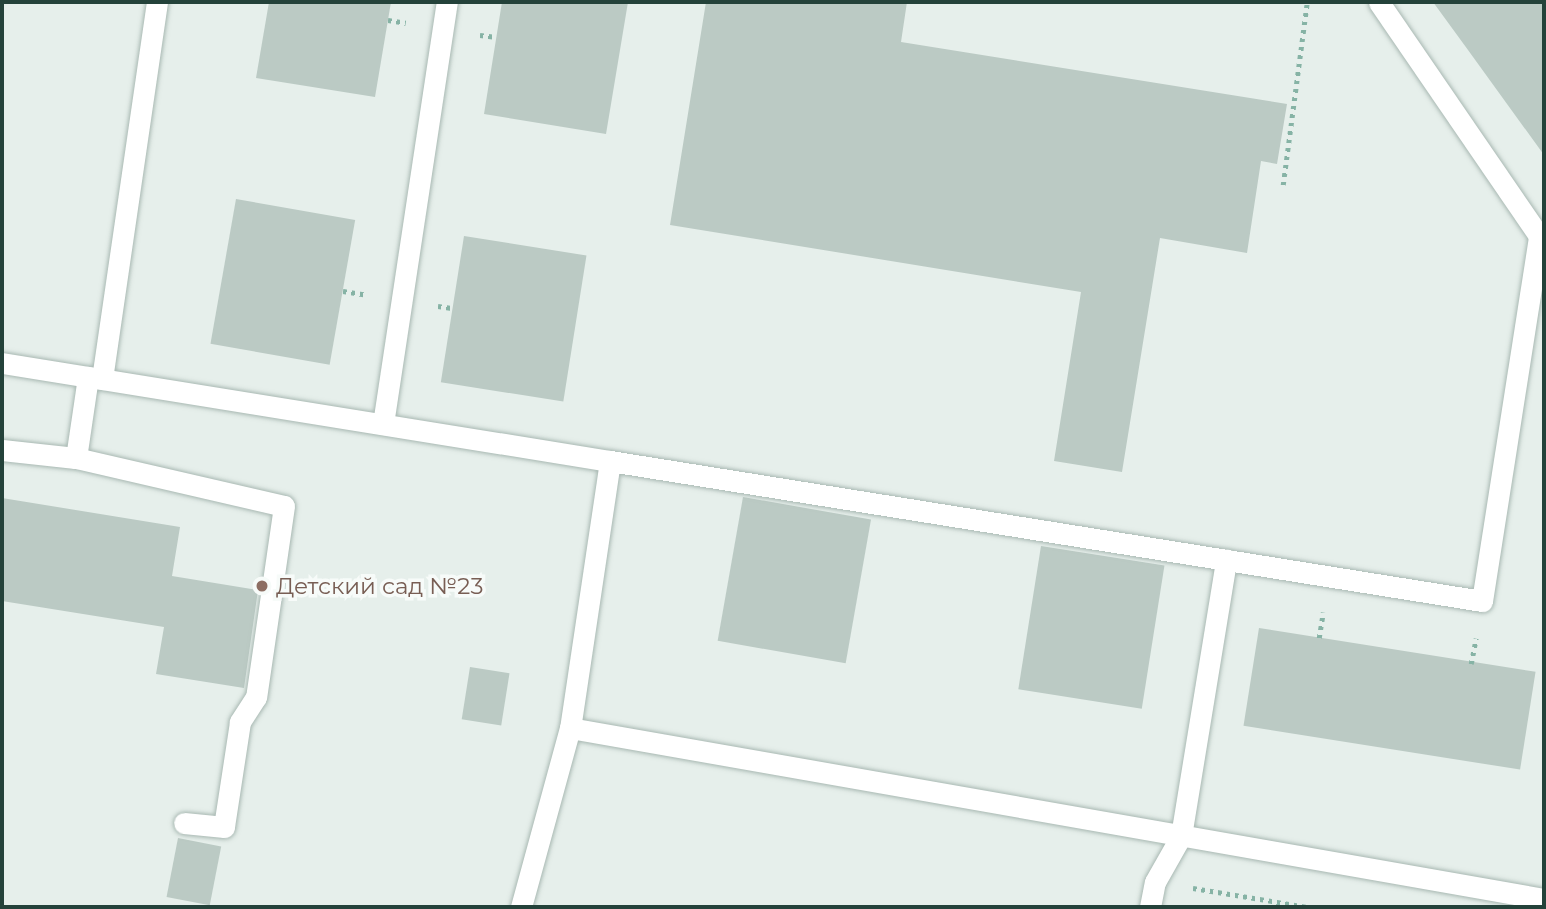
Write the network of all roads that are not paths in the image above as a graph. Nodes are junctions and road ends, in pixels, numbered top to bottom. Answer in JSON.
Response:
{"nodes":[{"id":1,"x":157,"y":2,"type":"edge"},
{"id":2,"x":447,"y":2,"type":"edge"},
{"id":3,"x":1379,"y":2,"type":"edge"},
{"id":4,"x":2,"y":363,"type":"edge"},
{"id":5,"x":95,"y":378,"type":"junction"},
{"id":6,"x":383,"y":424,"type":"junction"},
{"id":7,"x":2,"y":450,"type":"edge"},
{"id":8,"x":76,"y":458,"type":"junction"},
{"id":9,"x":610,"y":461,"type":"junction"},
{"id":10,"x":1226,"y":560,"type":"junction"},
{"id":11,"x":570,"y":728,"type":"junction"},
{"id":12,"x":184,"y":823,"type":"dead end"},
{"id":13,"x":1181,"y":836,"type":"junction"},
{"id":14,"x":1544,"y":899,"type":"edge"},
{"id":15,"x":521,"y":907,"type":"edge"},
{"id":16,"x":1150,"y":907,"type":"edge"}],
"edges":[{"from":1,"to":5,"type":"lane"},
{"from":2,"to":6,"type":"lane"},
{"from":3,"to":10,"type":"lane"},
{"from":4,"to":5,"type":"lane"},
{"from":5,"to":6,"type":"lane"},
{"from":5,"to":8,"type":"lane"},
{"from":6,"to":9,"type":"lane"},
{"from":7,"to":8,"type":"lane"},
{"from":8,"to":12,"type":"lane"},
{"from":9,"to":10,"type":"lane"},
{"from":9,"to":11,"type":"lane"},
{"from":10,"to":13,"type":"lane"},
{"from":11,"to":13,"type":"lane"},
{"from":11,"to":15,"type":"lane"},
{"from":13,"to":14,"type":"lane"},
{"from":13,"to":16,"type":"lane"}]}
